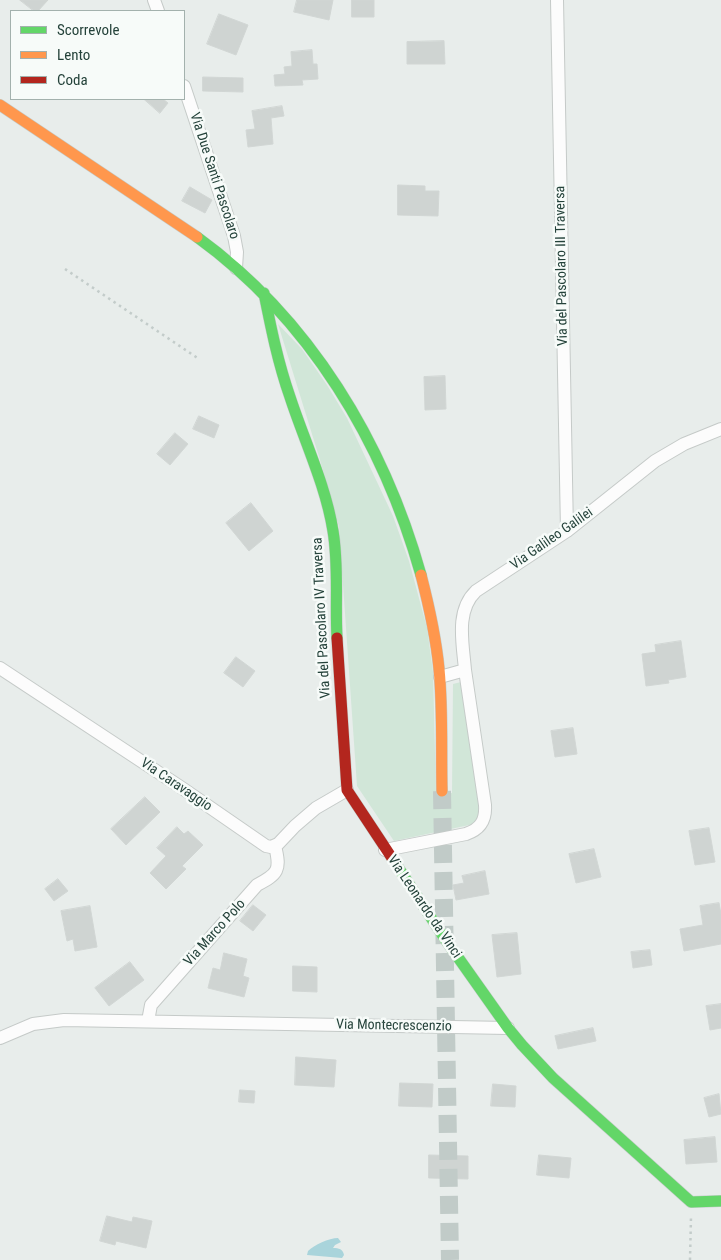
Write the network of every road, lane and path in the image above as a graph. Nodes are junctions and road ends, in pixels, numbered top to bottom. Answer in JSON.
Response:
{"nodes":[{"id":1,"x":558,"y":0,"type":"edge"},
{"id":2,"x":185,"y":89,"type":"edge"},
{"id":3,"x":0,"y":104,"type":"edge"},
{"id":4,"x":236,"y":268,"type":"junction"},
{"id":5,"x":65,"y":269,"type":"dead end"},
{"id":6,"x":264,"y":293,"type":"junction"},
{"id":7,"x":199,"y":359,"type":"dead end"},
{"id":8,"x":721,"y":429,"type":"edge"},
{"id":9,"x":567,"y":531,"type":"junction"},
{"id":10,"x":0,"y":668,"type":"edge"},
{"id":11,"x":465,"y":670,"type":"junction"},
{"id":12,"x":440,"y":677,"type":"junction"},
{"id":13,"x":347,"y":790,"type":"junction"},
{"id":14,"x":442,"y":791,"type":"tunnel mouth"},
{"id":15,"x":275,"y":846,"type":"junction"},
{"id":16,"x":385,"y":850,"type":"junction"},
{"id":17,"x":148,"y":1021,"type":"junction"},
{"id":18,"x":508,"y":1028,"type":"junction"},
{"id":19,"x":0,"y":1038,"type":"edge"},
{"id":20,"x":721,"y":1201,"type":"edge"},
{"id":21,"x":691,"y":1202,"type":"junction"},
{"id":22,"x":690,"y":1260,"type":"edge"}],
"edges":[{"from":1,"to":9,"type":"street","name":"Via del Pascolaro III Traversa"},
{"from":2,"to":4,"type":"street","name":"Via Due Santi Pascolaro"},
{"from":3,"to":4,"type":"street"},
{"from":4,"to":6,"type":"street"},
{"from":5,"to":7,"type":"path"},
{"from":6,"to":12,"type":"street"},
{"from":6,"to":13,"type":"street","name":"Via del Pascolaro IV Traversa"},
{"from":8,"to":9,"type":"street","name":"Via Galileo Galilei"},
{"from":9,"to":11,"type":"street","name":"Via Galileo Galilei"},
{"from":10,"to":15,"type":"street","name":"Via Caravaggio"},
{"from":11,"to":12,"type":"street"},
{"from":11,"to":16,"type":"street","name":"Via Leonardo da Vinci"},
{"from":12,"to":14,"type":"street"},
{"from":13,"to":15,"type":"street"},
{"from":13,"to":16,"type":"street","name":"Via del Pascolaro IV Traversa"},
{"from":15,"to":17,"type":"street","name":"Via Marco Polo"},
{"from":16,"to":18,"type":"street","name":"Via Leonardo da Vinci"},
{"from":17,"to":18,"type":"street","name":"Via Montecrescenzio"},
{"from":17,"to":19,"type":"street","name":"Via Montecrescenzio"},
{"from":18,"to":21,"type":"street"},
{"from":20,"to":21,"type":"street"},
{"from":21,"to":22,"type":"path"}]}
